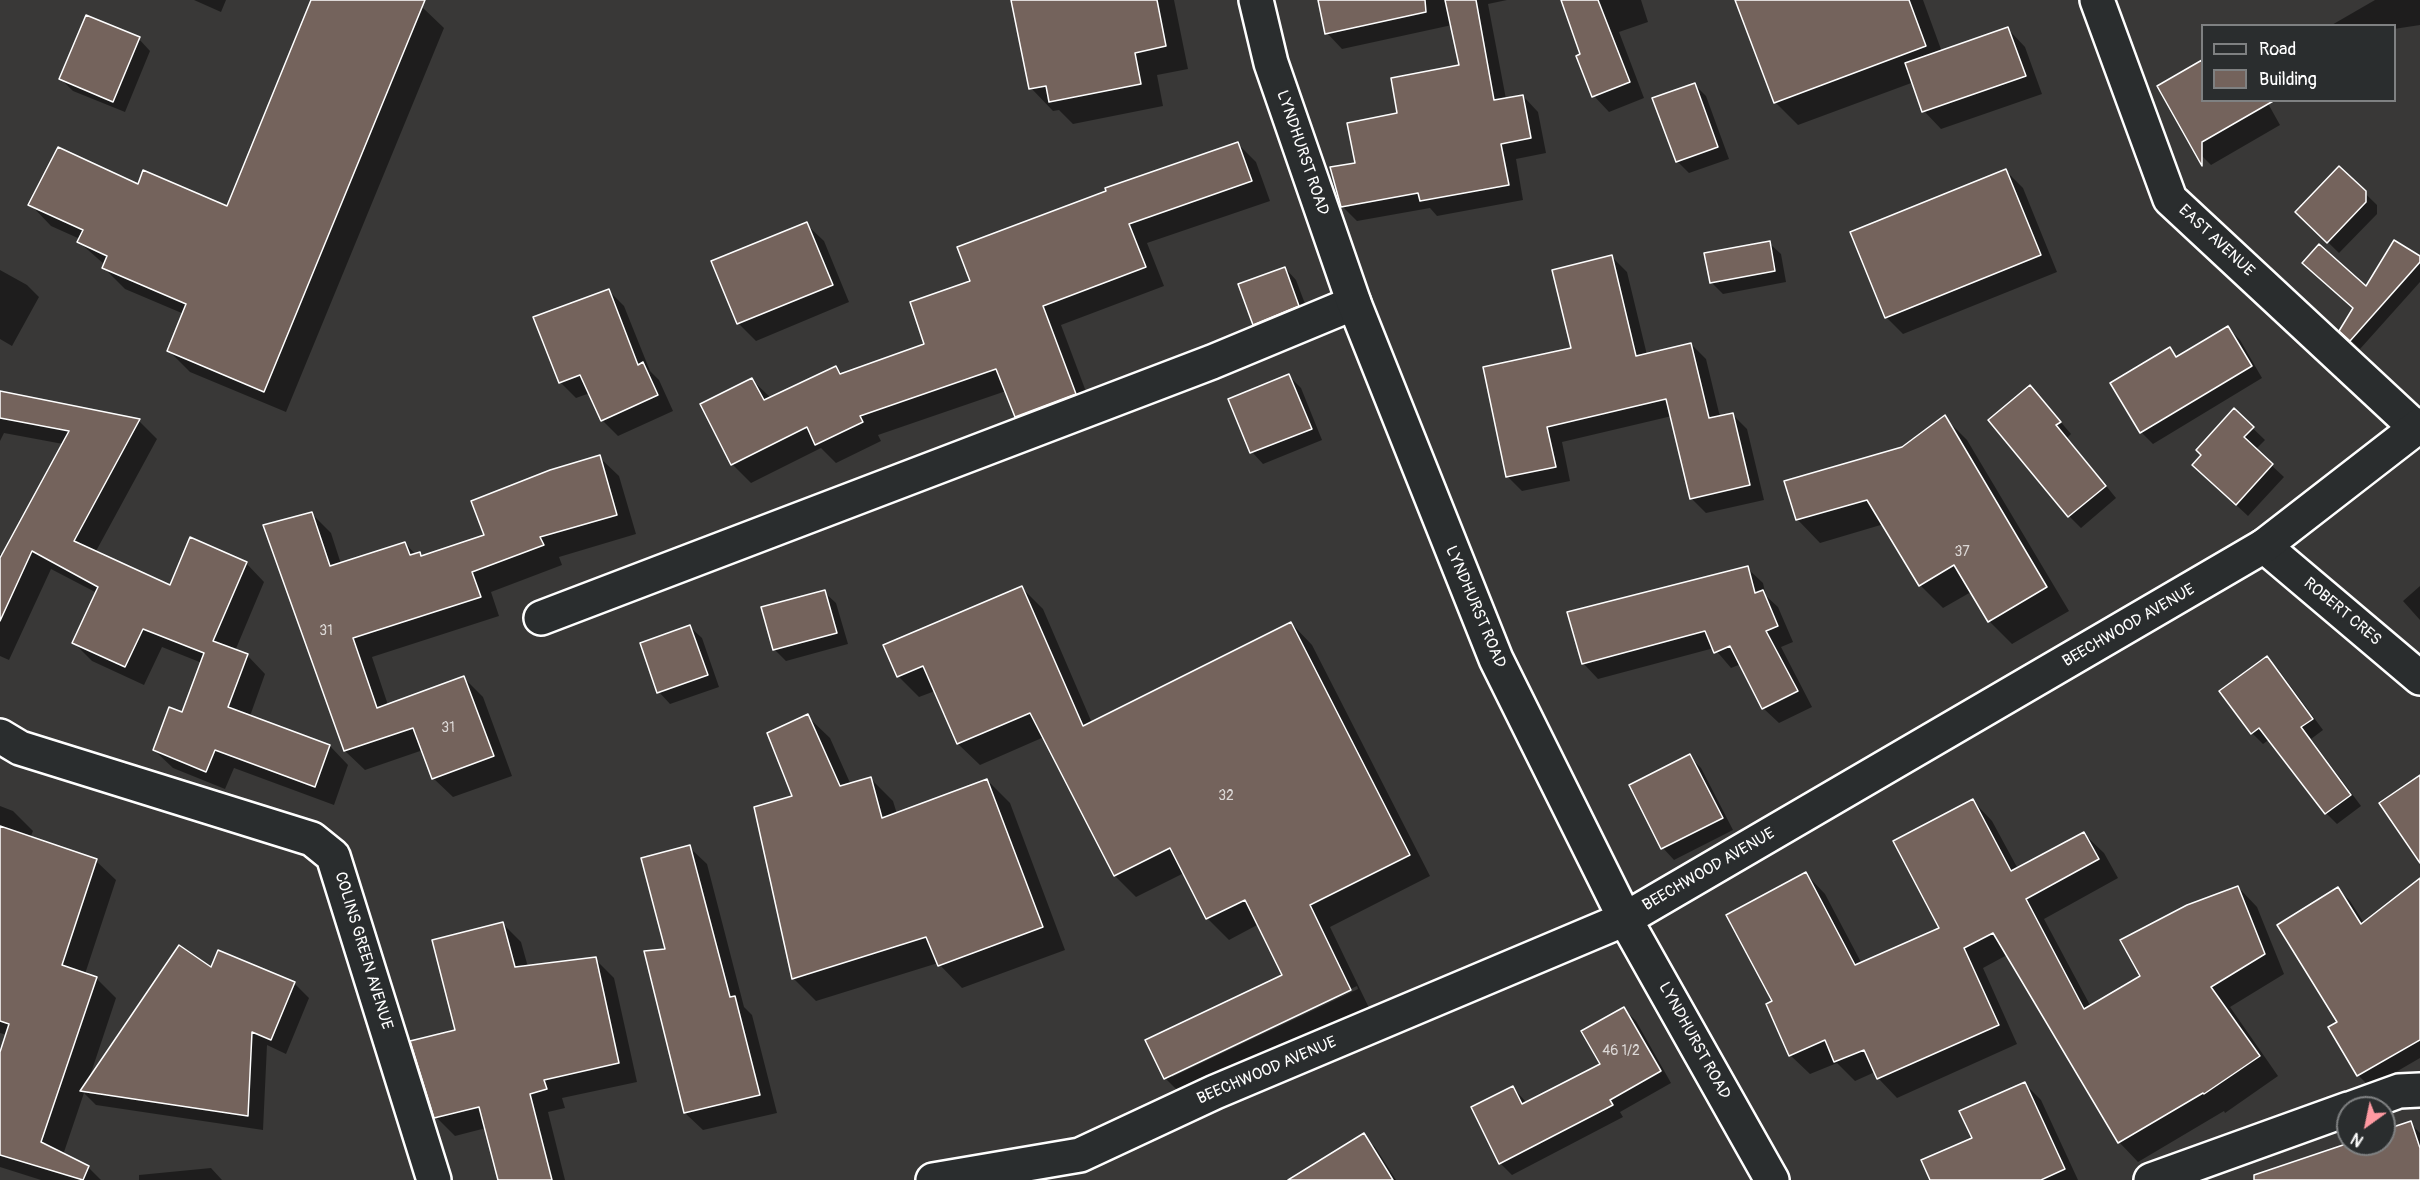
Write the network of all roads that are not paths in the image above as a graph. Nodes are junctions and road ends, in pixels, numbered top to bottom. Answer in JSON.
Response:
{"nodes":[{"id":1,"x":1256,"y":0,"type":"edge"},
{"id":2,"x":2097,"y":0,"type":"edge"},
{"id":3,"x":1354,"y":303,"type":"junction"},
{"id":4,"x":2418,"y":427,"type":"edge"},
{"id":5,"x":2264,"y":546,"type":"junction"},
{"id":6,"x":541,"y":618,"type":"dead end"},
{"id":7,"x":2420,"y":678,"type":"edge"},
{"id":8,"x":0,"y":736,"type":"edge"},
{"id":9,"x":1625,"y":919,"type":"junction"},
{"id":10,"x":2420,"y":1090,"type":"edge"},
{"id":11,"x":2385,"y":1096,"type":"edge"},
{"id":12,"x":2336,"y":1114,"type":"edge"},
{"id":13,"x":434,"y":1180,"type":"edge"},
{"id":14,"x":933,"y":1180,"type":"edge"},
{"id":15,"x":1772,"y":1180,"type":"edge"},
{"id":16,"x":2151,"y":1180,"type":"edge"}],
"edges":[{"from":1,"to":3,"type":"street","name":"LYNDHURST ROAD"},
{"from":2,"to":4,"type":"street","name":"EAST AVENUE"},
{"from":3,"to":6,"type":"street"},
{"from":3,"to":9,"type":"street","name":"LYNDHURST ROAD"},
{"from":4,"to":5,"type":"street","name":"BEECHWOOD AVENUE"},
{"from":5,"to":7,"type":"street","name":"ROBERT CRES"},
{"from":5,"to":9,"type":"street","name":"BEECHWOOD AVENUE"},
{"from":8,"to":13,"type":"street","name":"COLINS GREEN AVENUE"},
{"from":9,"to":14,"type":"street","name":"BEECHWOOD AVENUE"},
{"from":9,"to":15,"type":"street","name":"LYNDHURST ROAD"},
{"from":10,"to":11,"type":"street"},
{"from":12,"to":16,"type":"street"}]}
